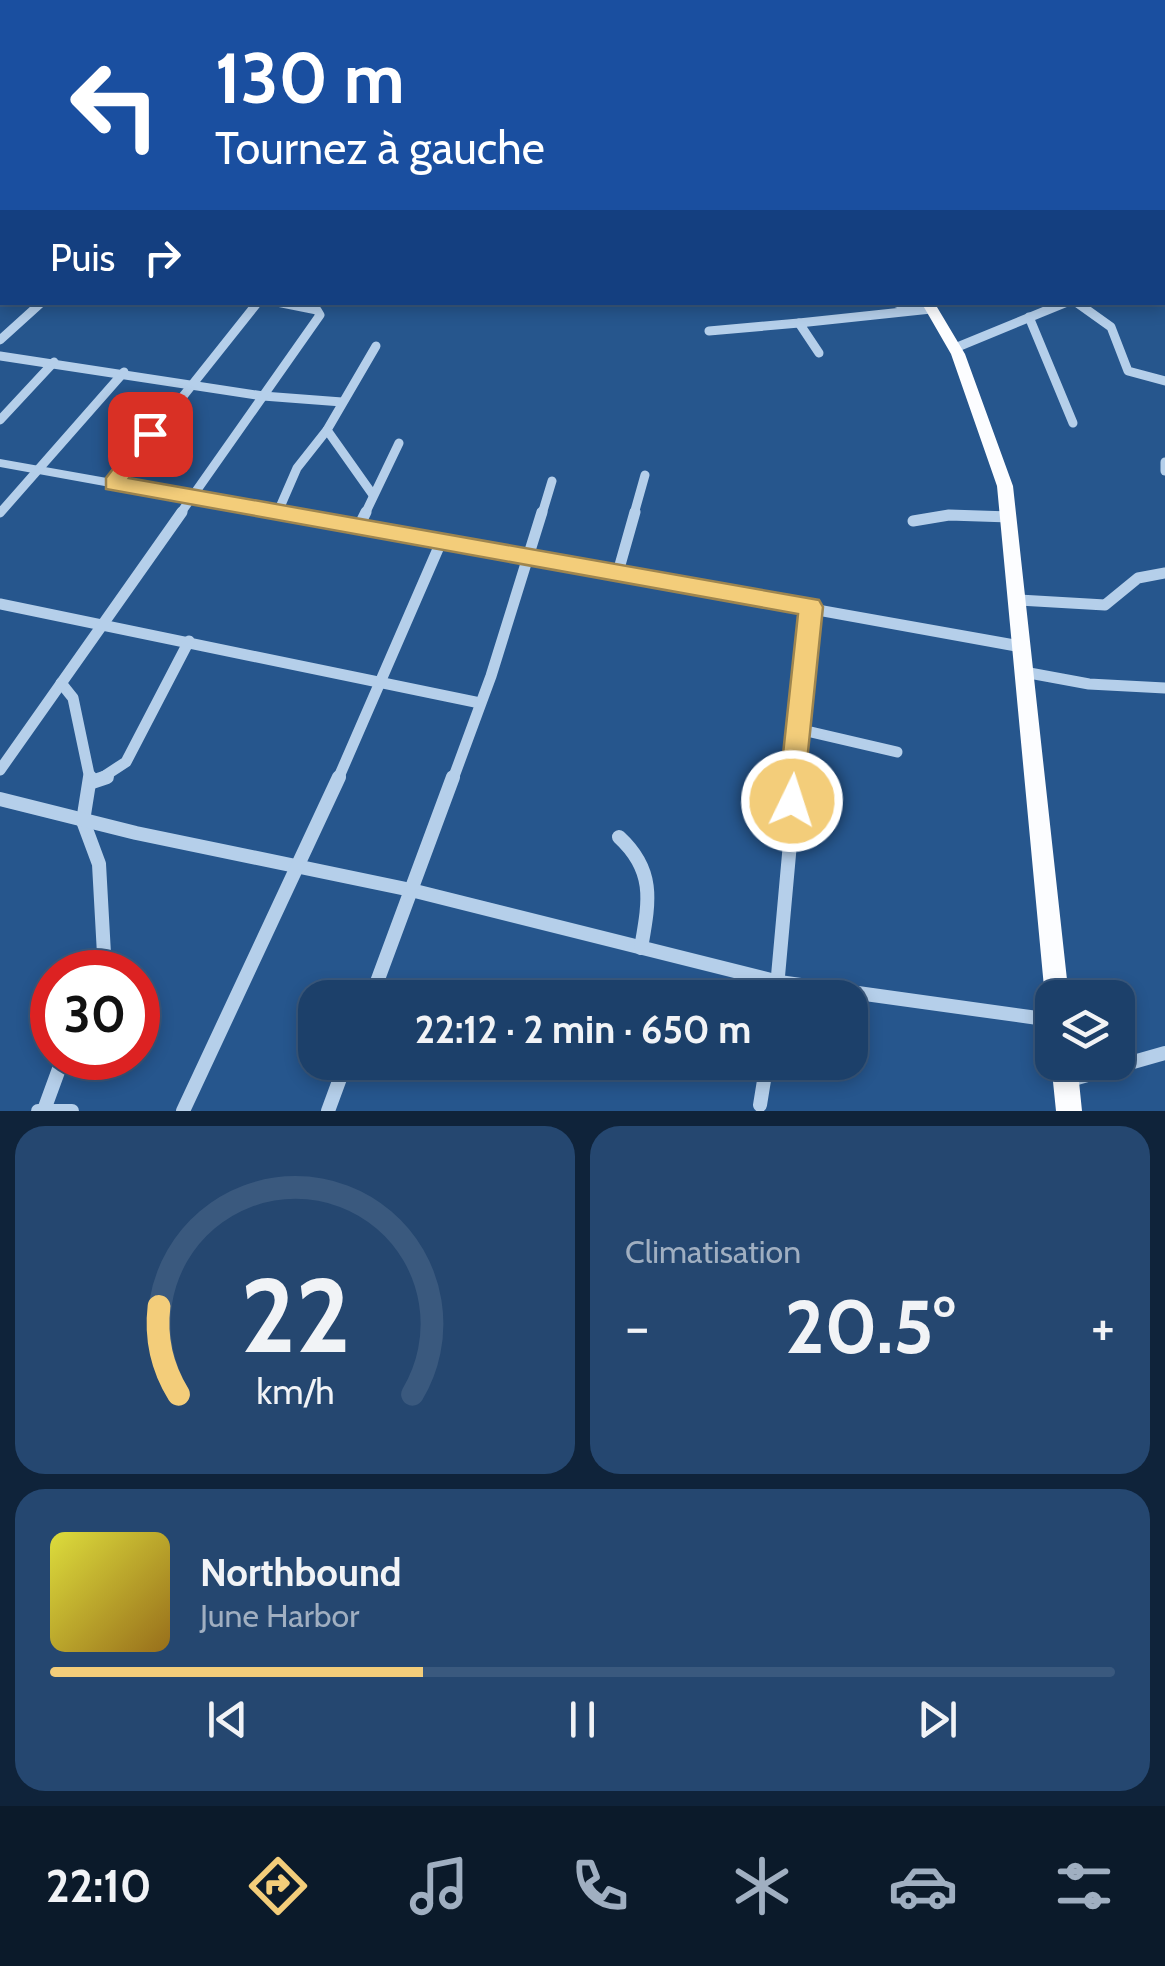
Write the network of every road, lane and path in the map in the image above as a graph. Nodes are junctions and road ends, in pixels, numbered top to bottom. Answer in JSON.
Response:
{"nodes":[{"id":1,"x":39,"y":305,"type":"edge"},
{"id":2,"x":256,"y":305,"type":"edge"},
{"id":3,"x":292,"y":305,"type":"edge"},
{"id":4,"x":1060,"y":305,"type":"edge"},
{"id":5,"x":1080,"y":305,"type":"edge"},
{"id":6,"x":924,"y":307,"type":"edge"},
{"id":7,"x":1029,"y":317,"type":"junction"},
{"id":8,"x":800,"y":323,"type":"junction"},
{"id":9,"x":709,"y":330,"type":"dead end"},
{"id":10,"x":0,"y":340,"type":"edge"},
{"id":11,"x":376,"y":346,"type":"dead end"},
{"id":12,"x":955,"y":348,"type":"junction"},
{"id":13,"x":819,"y":354,"type":"dead end"},
{"id":14,"x":0,"y":356,"type":"edge"},
{"id":15,"x":54,"y":362,"type":"junction"},
{"id":16,"x":124,"y":372,"type":"junction"},
{"id":17,"x":1165,"y":381,"type":"edge"},
{"id":18,"x":193,"y":386,"type":"junction"},
{"id":19,"x":264,"y":396,"type":"junction"},
{"id":20,"x":342,"y":402,"type":"junction"},
{"id":21,"x":0,"y":420,"type":"edge"},
{"id":22,"x":1073,"y":424,"type":"dead end"},
{"id":23,"x":327,"y":430,"type":"junction"},
{"id":24,"x":399,"y":443,"type":"dead end"},
{"id":25,"x":1165,"y":462,"type":"edge"},
{"id":26,"x":0,"y":463,"type":"edge"},
{"id":27,"x":37,"y":470,"type":"junction"},
{"id":28,"x":1165,"y":471,"type":"edge"},
{"id":29,"x":645,"y":475,"type":"dead end"},
{"id":30,"x":552,"y":481,"type":"dead end"},
{"id":31,"x":114,"y":483,"type":"junction"},
{"id":32,"x":373,"y":495,"type":"junction"},
{"id":33,"x":194,"y":498,"type":"junction"},
{"id":34,"x":0,"y":512,"type":"edge"},
{"id":35,"x":278,"y":514,"type":"junction"},
{"id":36,"x":1010,"y":518,"type":"junction"},
{"id":37,"x":914,"y":521,"type":"dead end"},
{"id":38,"x":358,"y":528,"type":"junction"},
{"id":39,"x":441,"y":542,"type":"junction"},
{"id":40,"x":530,"y":558,"type":"junction"},
{"id":41,"x":618,"y":572,"type":"junction"},
{"id":42,"x":1165,"y":573,"type":"edge"},
{"id":43,"x":1019,"y":600,"type":"junction"},
{"id":44,"x":0,"y":604,"type":"edge"},
{"id":45,"x":811,"y":607,"type":"junction"},
{"id":46,"x":104,"y":626,"type":"junction"},
{"id":47,"x":189,"y":641,"type":"junction"},
{"id":48,"x":1022,"y":648,"type":"junction"},
{"id":49,"x":1024,"y":672,"type":"junction"},
{"id":50,"x":383,"y":681,"type":"junction"},
{"id":51,"x":61,"y":683,"type":"junction"},
{"id":52,"x":1165,"y":688,"type":"edge"},
{"id":53,"x":480,"y":703,"type":"junction"},
{"id":54,"x":798,"y":728,"type":"junction"},
{"id":55,"x":897,"y":752,"type":"dead end"},
{"id":56,"x":0,"y":770,"type":"edge"},
{"id":57,"x":92,"y":782,"type":"junction"},
{"id":58,"x":0,"y":799,"type":"edge"},
{"id":59,"x":82,"y":821,"type":"junction"},
{"id":60,"x":619,"y":837,"type":"dead end"},
{"id":61,"x":300,"y":866,"type":"junction"},
{"id":62,"x":411,"y":890,"type":"junction"},
{"id":63,"x":641,"y":948,"type":"junction"},
{"id":64,"x":104,"y":950,"type":"edge"},
{"id":65,"x":378,"y":980,"type":"edge"},
{"id":66,"x":770,"y":980,"type":"edge"},
{"id":67,"x":778,"y":980,"type":"edge"},
{"id":68,"x":1055,"y":980,"type":"edge"},
{"id":69,"x":868,"y":994,"type":"edge"},
{"id":70,"x":1035,"y":1018,"type":"edge"},
{"id":71,"x":1165,"y":1053,"type":"edge"},
{"id":72,"x":1135,"y":1059,"type":"edge"},
{"id":73,"x":53,"y":1080,"type":"edge"},
{"id":74,"x":339,"y":1080,"type":"edge"},
{"id":75,"x":763,"y":1080,"type":"edge"},
{"id":76,"x":1065,"y":1080,"type":"edge"},
{"id":77,"x":760,"y":1105,"type":"dead end"},
{"id":78,"x":40,"y":1110,"type":"edge"},
{"id":79,"x":72,"y":1111,"type":"edge"},
{"id":80,"x":183,"y":1111,"type":"edge"},
{"id":81,"x":328,"y":1111,"type":"edge"},
{"id":82,"x":1069,"y":1111,"type":"edge"}],
"edges":[{"from":1,"to":10,"type":"street"},
{"from":2,"to":18,"type":"street"},
{"from":3,"to":19,"type":"street"},
{"from":4,"to":7,"type":"street"},
{"from":5,"to":17,"type":"street"},
{"from":6,"to":8,"type":"street"},
{"from":6,"to":12,"type":"highway"},
{"from":7,"to":12,"type":"street"},
{"from":7,"to":22,"type":"street"},
{"from":8,"to":9,"type":"street"},
{"from":8,"to":13,"type":"street"},
{"from":11,"to":20,"type":"street"},
{"from":12,"to":36,"type":"highway"},
{"from":14,"to":15,"type":"street"},
{"from":15,"to":16,"type":"street"},
{"from":15,"to":21,"type":"street"},
{"from":16,"to":18,"type":"street"},
{"from":16,"to":27,"type":"street"},
{"from":18,"to":19,"type":"street"},
{"from":18,"to":31,"type":"street"},
{"from":19,"to":20,"type":"street"},
{"from":19,"to":33,"type":"street"},
{"from":20,"to":23,"type":"street"},
{"from":23,"to":32,"type":"street"},
{"from":23,"to":35,"type":"street"},
{"from":24,"to":32,"type":"street"},
{"from":25,"to":28,"type":"street"},
{"from":26,"to":27,"type":"street"},
{"from":27,"to":31,"type":"street"},
{"from":27,"to":34,"type":"street"},
{"from":29,"to":41,"type":"street"},
{"from":30,"to":40,"type":"street"},
{"from":31,"to":33,"type":"street"},
{"from":32,"to":38,"type":"street"},
{"from":33,"to":35,"type":"street"},
{"from":33,"to":46,"type":"street"},
{"from":35,"to":38,"type":"street"},
{"from":36,"to":37,"type":"street"},
{"from":36,"to":43,"type":"highway"},
{"from":38,"to":39,"type":"street"},
{"from":39,"to":40,"type":"street"},
{"from":39,"to":50,"type":"street"},
{"from":40,"to":41,"type":"street"},
{"from":40,"to":53,"type":"street"},
{"from":41,"to":45,"type":"street"},
{"from":42,"to":43,"type":"street"},
{"from":43,"to":48,"type":"highway"},
{"from":44,"to":46,"type":"street"},
{"from":45,"to":48,"type":"street"},
{"from":45,"to":54,"type":"street"},
{"from":46,"to":47,"type":"street"},
{"from":46,"to":51,"type":"street"},
{"from":47,"to":50,"type":"street"},
{"from":47,"to":57,"type":"street"},
{"from":48,"to":49,"type":"highway"},
{"from":49,"to":52,"type":"street"},
{"from":49,"to":68,"type":"highway"},
{"from":50,"to":53,"type":"street"},
{"from":50,"to":61,"type":"street"},
{"from":51,"to":56,"type":"street"},
{"from":51,"to":57,"type":"street"},
{"from":53,"to":62,"type":"street"},
{"from":54,"to":55,"type":"street"},
{"from":54,"to":67,"type":"street"},
{"from":57,"to":59,"type":"street"},
{"from":58,"to":59,"type":"street"},
{"from":59,"to":61,"type":"street"},
{"from":59,"to":64,"type":"street"},
{"from":60,"to":63,"type":"street"},
{"from":61,"to":62,"type":"street"},
{"from":61,"to":80,"type":"street"},
{"from":62,"to":63,"type":"street"},
{"from":62,"to":65,"type":"street"},
{"from":63,"to":66,"type":"street"},
{"from":69,"to":70,"type":"street"},
{"from":71,"to":72,"type":"street"},
{"from":73,"to":78,"type":"street"},
{"from":74,"to":81,"type":"street"},
{"from":75,"to":77,"type":"street"},
{"from":76,"to":82,"type":"highway"},
{"from":78,"to":79,"type":"street"}]}
